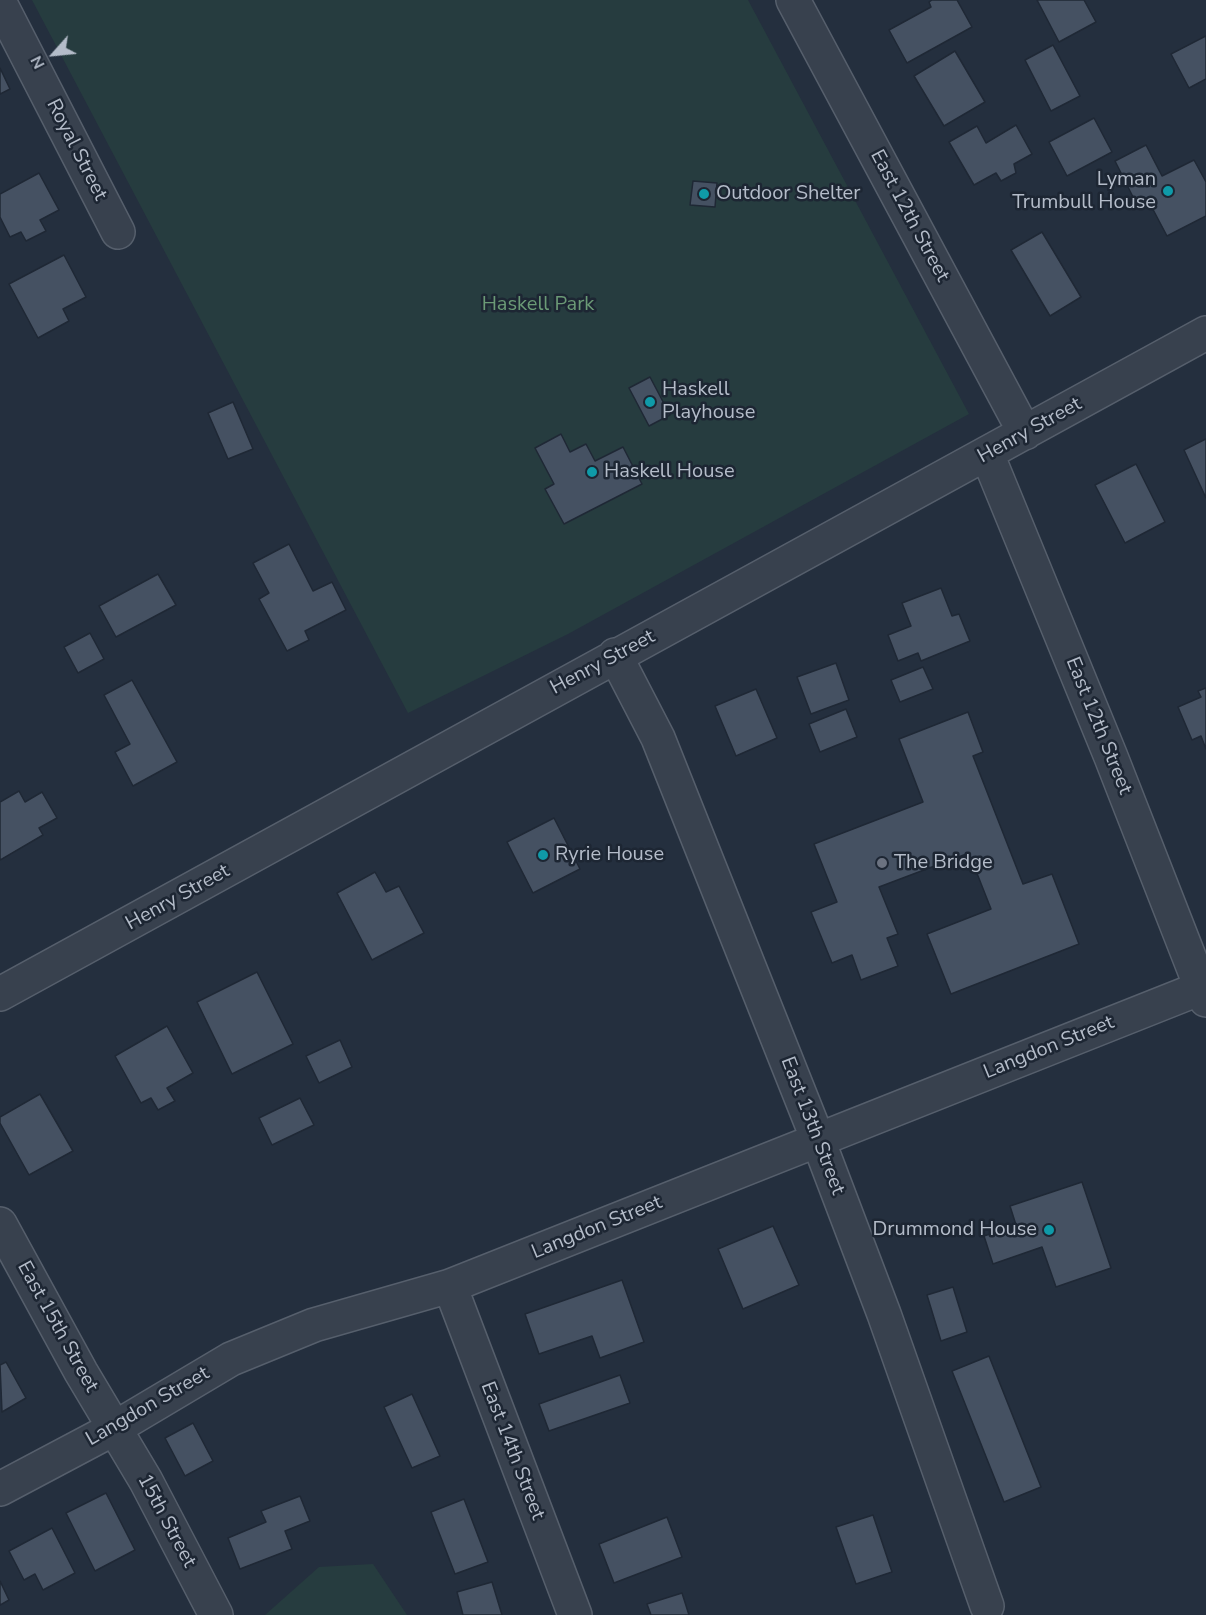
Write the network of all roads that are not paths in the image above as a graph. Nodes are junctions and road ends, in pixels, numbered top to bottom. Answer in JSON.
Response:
{"nodes":[{"id":1,"x":800,"y":2,"type":"edge"},
{"id":2,"x":0,"y":3,"type":"edge"},
{"id":3,"x":118,"y":232,"type":"dead end"},
{"id":4,"x":1206,"y":333,"type":"edge"},
{"id":5,"x":1025,"y":433,"type":"junction"},
{"id":6,"x":987,"y":454,"type":"junction"},
{"id":7,"x":615,"y":656,"type":"junction"},
{"id":8,"x":1204,"y":991,"type":"edge"},
{"id":9,"x":0,"y":994,"type":"edge"},
{"id":10,"x":818,"y":1140,"type":"junction"},
{"id":11,"x":0,"y":1224,"type":"edge"},
{"id":12,"x":450,"y":1286,"type":"junction"},
{"id":13,"x":115,"y":1428,"type":"junction"},
{"id":14,"x":0,"y":1489,"type":"edge"},
{"id":15,"x":987,"y":1606,"type":"dead end"},
{"id":16,"x":216,"y":1615,"type":"edge"},
{"id":17,"x":575,"y":1615,"type":"edge"}],
"edges":[{"from":1,"to":5,"type":"street","name":"East 12th Street"},
{"from":2,"to":3,"type":"street","name":"Royal Street"},
{"from":4,"to":5,"type":"street","name":"Henry Street"},
{"from":5,"to":6,"type":"street","name":"Henry Street"},
{"from":6,"to":7,"type":"street","name":"Henry Street"},
{"from":6,"to":8,"type":"street","name":"East 12th Street"},
{"from":7,"to":9,"type":"street","name":"Henry Street"},
{"from":7,"to":10,"type":"street","name":"East 13th Street"},
{"from":8,"to":10,"type":"street","name":"Langdon Street"},
{"from":10,"to":12,"type":"street","name":"Langdon Street"},
{"from":10,"to":15,"type":"street","name":"East 13th Street"},
{"from":11,"to":13,"type":"street","name":"East 15th Street"},
{"from":12,"to":13,"type":"street","name":"Langdon Street"},
{"from":12,"to":17,"type":"street","name":"East 14th Street"},
{"from":13,"to":14,"type":"street","name":"Langdon Street"},
{"from":13,"to":16,"type":"street","name":"15th Street"}]}
